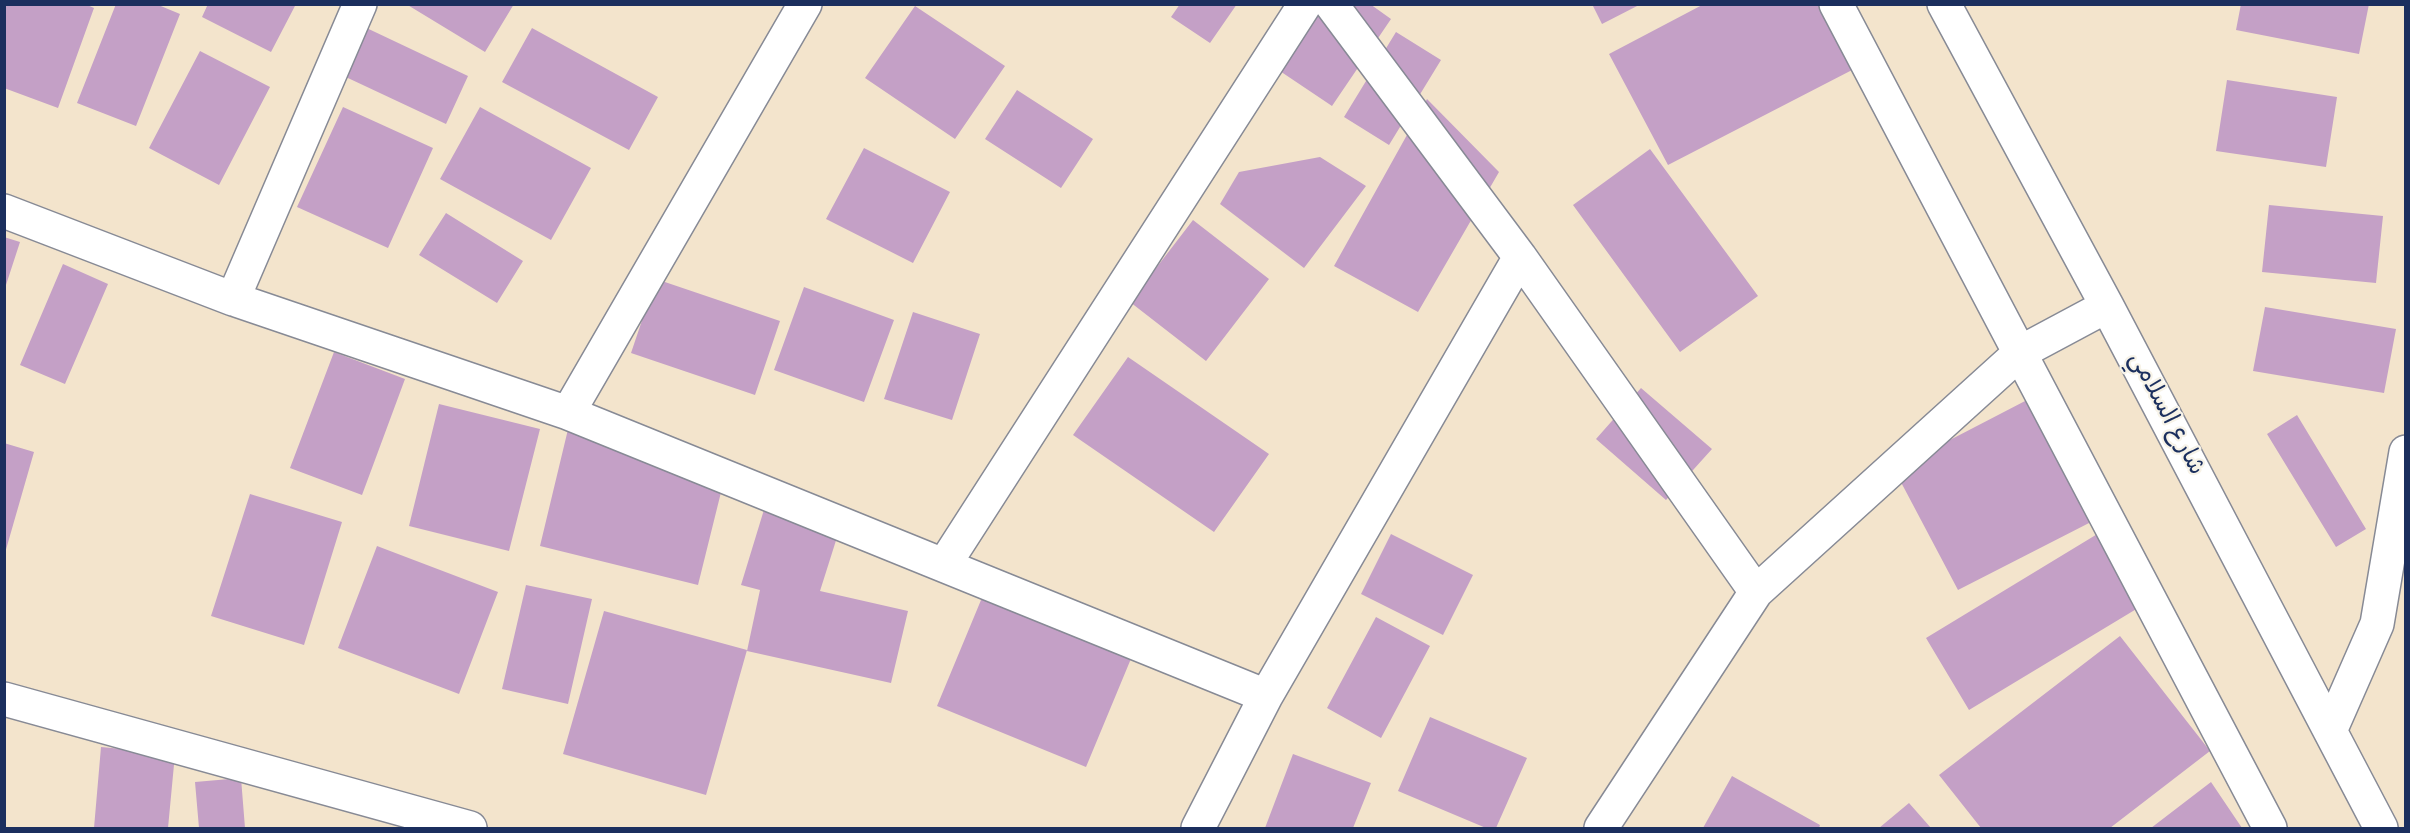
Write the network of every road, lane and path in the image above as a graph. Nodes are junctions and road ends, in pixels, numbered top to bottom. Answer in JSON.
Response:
{"nodes":[{"id":1,"x":360,"y":4,"type":"edge"},
{"id":2,"x":806,"y":4,"type":"edge"},
{"id":3,"x":1305,"y":4,"type":"edge"},
{"id":4,"x":1331,"y":4,"type":"edge"},
{"id":5,"x":1836,"y":4,"type":"edge"},
{"id":6,"x":1944,"y":4,"type":"edge"},
{"id":7,"x":4,"y":211,"type":"edge"},
{"id":8,"x":1520,"y":257,"type":"junction"},
{"id":9,"x":233,"y":299,"type":"junction"},
{"id":10,"x":2107,"y":306,"type":"junction"},
{"id":11,"x":2020,"y":352,"type":"junction"},
{"id":12,"x":568,"y":413,"type":"junction"},
{"id":13,"x":2406,"y":452,"type":"edge"},
{"id":14,"x":944,"y":565,"type":"junction"},
{"id":15,"x":1756,"y":592,"type":"junction"},
{"id":16,"x":1266,"y":696,"type":"junction"},
{"id":17,"x":4,"y":699,"type":"edge"},
{"id":18,"x":2330,"y":731,"type":"junction"},
{"id":19,"x":470,"y":828,"type":"edge"},
{"id":20,"x":1198,"y":828,"type":"edge"},
{"id":21,"x":1601,"y":828,"type":"edge"},
{"id":22,"x":2270,"y":828,"type":"edge"},
{"id":23,"x":2381,"y":828,"type":"edge"}],
"edges":[{"from":1,"to":9,"type":"street"},
{"from":2,"to":12,"type":"street"},
{"from":3,"to":14,"type":"street"},
{"from":4,"to":8,"type":"street"},
{"from":5,"to":11,"type":"street"},
{"from":6,"to":10,"type":"street","name":"شارع السلامي"},
{"from":7,"to":9,"type":"street"},
{"from":8,"to":15,"type":"street"},
{"from":8,"to":16,"type":"street"},
{"from":9,"to":12,"type":"street"},
{"from":10,"to":11,"type":"street"},
{"from":10,"to":18,"type":"street","name":"شارع السلامي"},
{"from":11,"to":15,"type":"street"},
{"from":11,"to":22,"type":"street"},
{"from":12,"to":14,"type":"street"},
{"from":13,"to":18,"type":"street"},
{"from":14,"to":16,"type":"street"},
{"from":15,"to":21,"type":"street"},
{"from":16,"to":20,"type":"street"},
{"from":17,"to":19,"type":"street"},
{"from":18,"to":23,"type":"street","name":"شارع السلامي"}]}
